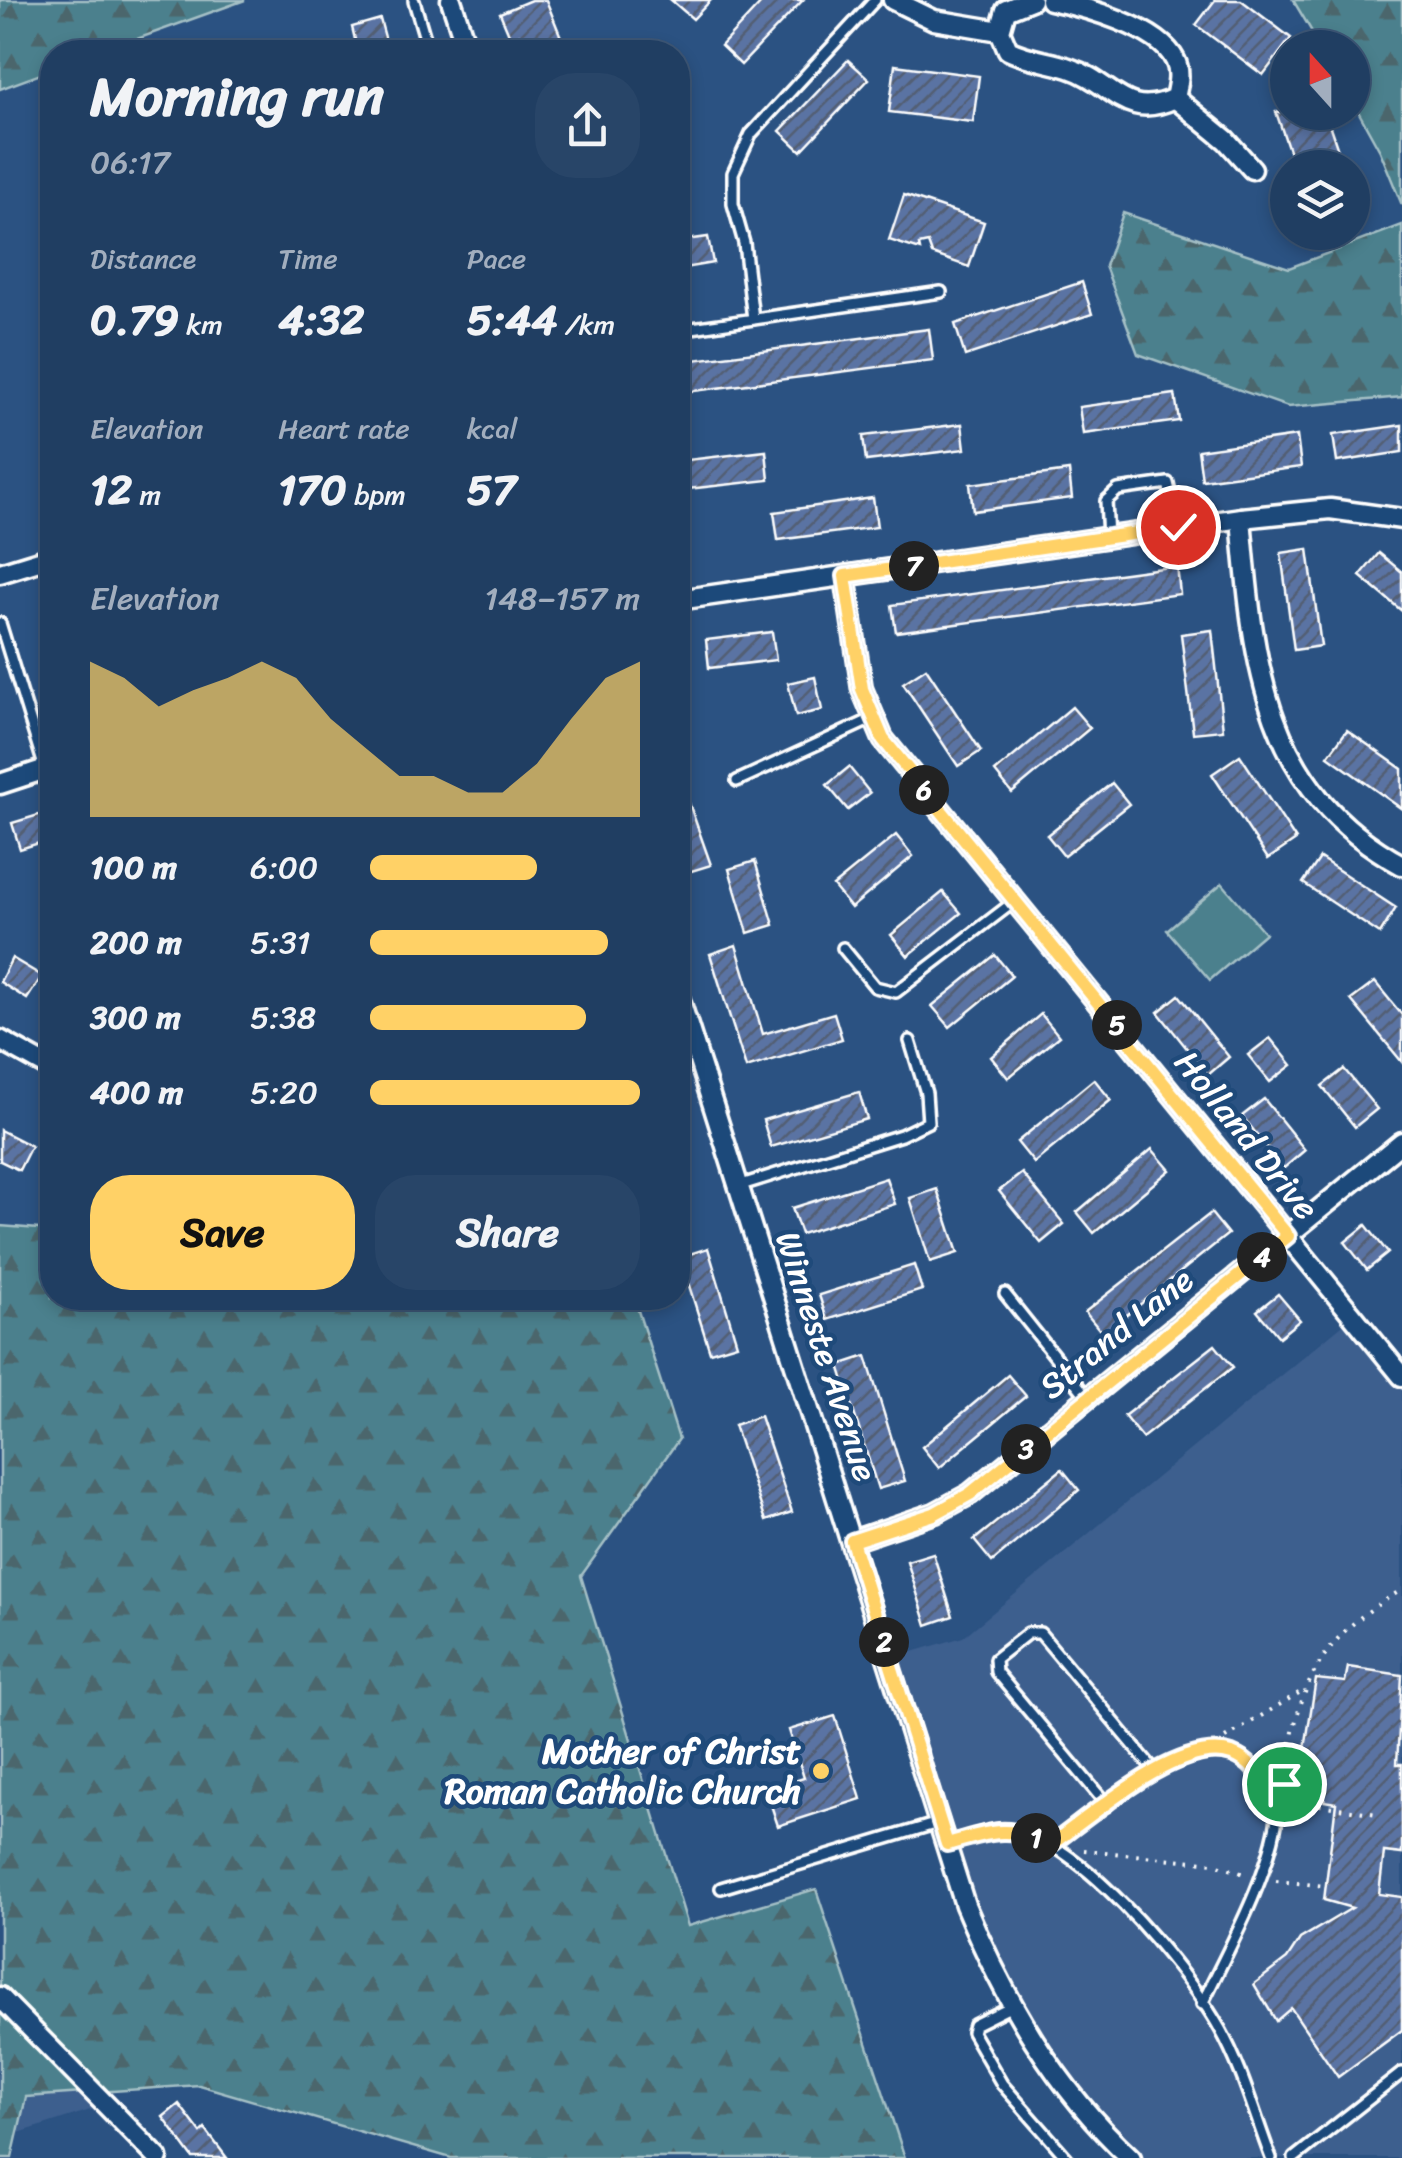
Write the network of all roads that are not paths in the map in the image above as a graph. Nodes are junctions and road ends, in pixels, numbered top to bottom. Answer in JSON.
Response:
{"nodes":[{"id":1,"x":451,"y":0,"type":"edge"},
{"id":2,"x":875,"y":0,"type":"edge"},
{"id":3,"x":893,"y":0,"type":"edge"},
{"id":4,"x":1031,"y":0,"type":"edge"},
{"id":5,"x":1050,"y":0,"type":"edge"},
{"id":6,"x":414,"y":1,"type":"edge"},
{"id":7,"x":1000,"y":31,"type":"junction"},
{"id":8,"x":425,"y":40,"type":"edge"},
{"id":9,"x":464,"y":40,"type":"edge"},
{"id":10,"x":1176,"y":98,"type":"junction"},
{"id":11,"x":1252,"y":169,"type":"dead end"},
{"id":12,"x":941,"y":292,"type":"dead end"},
{"id":13,"x":753,"y":319,"type":"junction"},
{"id":14,"x":690,"y":328,"type":"edge"},
{"id":15,"x":1241,"y":518,"type":"junction"},
{"id":16,"x":1402,"y":520,"type":"edge"},
{"id":17,"x":1178,"y":527,"type":"junction"},
{"id":18,"x":1108,"y":537,"type":"junction"},
{"id":19,"x":40,"y":560,"type":"edge"},
{"id":20,"x":0,"y":573,"type":"edge"},
{"id":21,"x":845,"y":576,"type":"junction"},
{"id":22,"x":690,"y":598,"type":"edge"},
{"id":23,"x":0,"y":624,"type":"edge"},
{"id":24,"x":872,"y":718,"type":"junction"},
{"id":25,"x":40,"y":742,"type":"edge"},
{"id":26,"x":40,"y":771,"type":"edge"},
{"id":27,"x":737,"y":781,"type":"dead end"},
{"id":28,"x":0,"y":784,"type":"edge"},
{"id":29,"x":1402,"y":864,"type":"edge"},
{"id":30,"x":1015,"y":902,"type":"junction"},
{"id":31,"x":844,"y":948,"type":"dead end"},
{"id":32,"x":0,"y":1040,"type":"edge"},
{"id":33,"x":910,"y":1041,"type":"dead end"},
{"id":34,"x":690,"y":1053,"type":"edge"},
{"id":35,"x":40,"y":1063,"type":"edge"},
{"id":36,"x":1402,"y":1142,"type":"edge"},
{"id":37,"x":738,"y":1186,"type":"junction"},
{"id":38,"x":1288,"y":1236,"type":"junction"},
{"id":39,"x":1005,"y":1294,"type":"dead end"},
{"id":40,"x":1402,"y":1376,"type":"edge"},
{"id":41,"x":1088,"y":1398,"type":"junction"},
{"id":42,"x":852,"y":1541,"type":"junction"},
{"id":43,"x":1155,"y":1771,"type":"junction"},
{"id":44,"x":1107,"y":1804,"type":"junction"},
{"id":45,"x":940,"y":1822,"type":"junction"},
{"id":46,"x":947,"y":1844,"type":"junction"},
{"id":47,"x":1049,"y":1846,"type":"junction"},
{"id":48,"x":721,"y":1888,"type":"dead end"},
{"id":49,"x":0,"y":1997,"type":"edge"},
{"id":50,"x":1202,"y":2004,"type":"junction"},
{"id":51,"x":1012,"y":2006,"type":"junction"},
{"id":52,"x":1402,"y":2073,"type":"edge"},
{"id":53,"x":1130,"y":2157,"type":"edge"},
{"id":54,"x":158,"y":2158,"type":"edge"},
{"id":55,"x":1067,"y":2158,"type":"edge"},
{"id":56,"x":1271,"y":2158,"type":"edge"},
{"id":57,"x":1294,"y":2158,"type":"edge"}],
"edges":[{"from":1,"to":9,"type":"street"},
{"from":2,"to":13,"type":"lane"},
{"from":3,"to":7,"type":"street"},
{"from":4,"to":7,"type":"street"},
{"from":5,"to":10,"type":"street"},
{"from":6,"to":8,"type":"lane"},
{"from":7,"to":10,"type":"street"},
{"from":10,"to":11,"type":"street"},
{"from":12,"to":13,"type":"lane"},
{"from":13,"to":14,"type":"lane"},
{"from":15,"to":16,"type":"street"},
{"from":15,"to":17,"type":"street"},
{"from":15,"to":29,"type":"street"},
{"from":17,"to":18,"type":"street"},
{"from":17,"to":18,"type":"lane"},
{"from":18,"to":21,"type":"street"},
{"from":19,"to":20,"type":"street"},
{"from":21,"to":22,"type":"street"},
{"from":21,"to":24,"type":"street","name":"Holland Drive"},
{"from":23,"to":25,"type":"lane"},
{"from":24,"to":27,"type":"lane"},
{"from":24,"to":30,"type":"street","name":"Holland Drive"},
{"from":26,"to":28,"type":"street"},
{"from":30,"to":31,"type":"lane"},
{"from":30,"to":38,"type":"street","name":"Holland Drive"},
{"from":32,"to":35,"type":"street"},
{"from":33,"to":37,"type":"lane"},
{"from":34,"to":37,"type":"street","name":"Winneste Avenue"},
{"from":36,"to":38,"type":"street","name":"Strand Lane"},
{"from":37,"to":42,"type":"street","name":"Winneste Avenue"},
{"from":38,"to":40,"type":"street","name":"Holland Drive"},
{"from":38,"to":41,"type":"street","name":"Strand Lane"},
{"from":39,"to":41,"type":"lane"},
{"from":41,"to":42,"type":"street","name":"Strand Lane"},
{"from":42,"to":45,"type":"street","name":"Winneste Avenue"},
{"from":43,"to":44,"type":"lane"},
{"from":43,"to":44,"type":"lane"},
{"from":43,"to":50,"type":"lane"},
{"from":44,"to":47,"type":"lane"},
{"from":45,"to":46,"type":"street","name":"Winneste Avenue"},
{"from":45,"to":48,"type":"lane"},
{"from":46,"to":47,"type":"lane"},
{"from":46,"to":51,"type":"street","name":"Winneste Avenue"},
{"from":47,"to":50,"type":"lane"},
{"from":49,"to":54,"type":"street"},
{"from":50,"to":56,"type":"lane"},
{"from":51,"to":53,"type":"street","name":"Winneste Avenue"},
{"from":51,"to":55,"type":"lane"},
{"from":52,"to":57,"type":"lane"}]}
